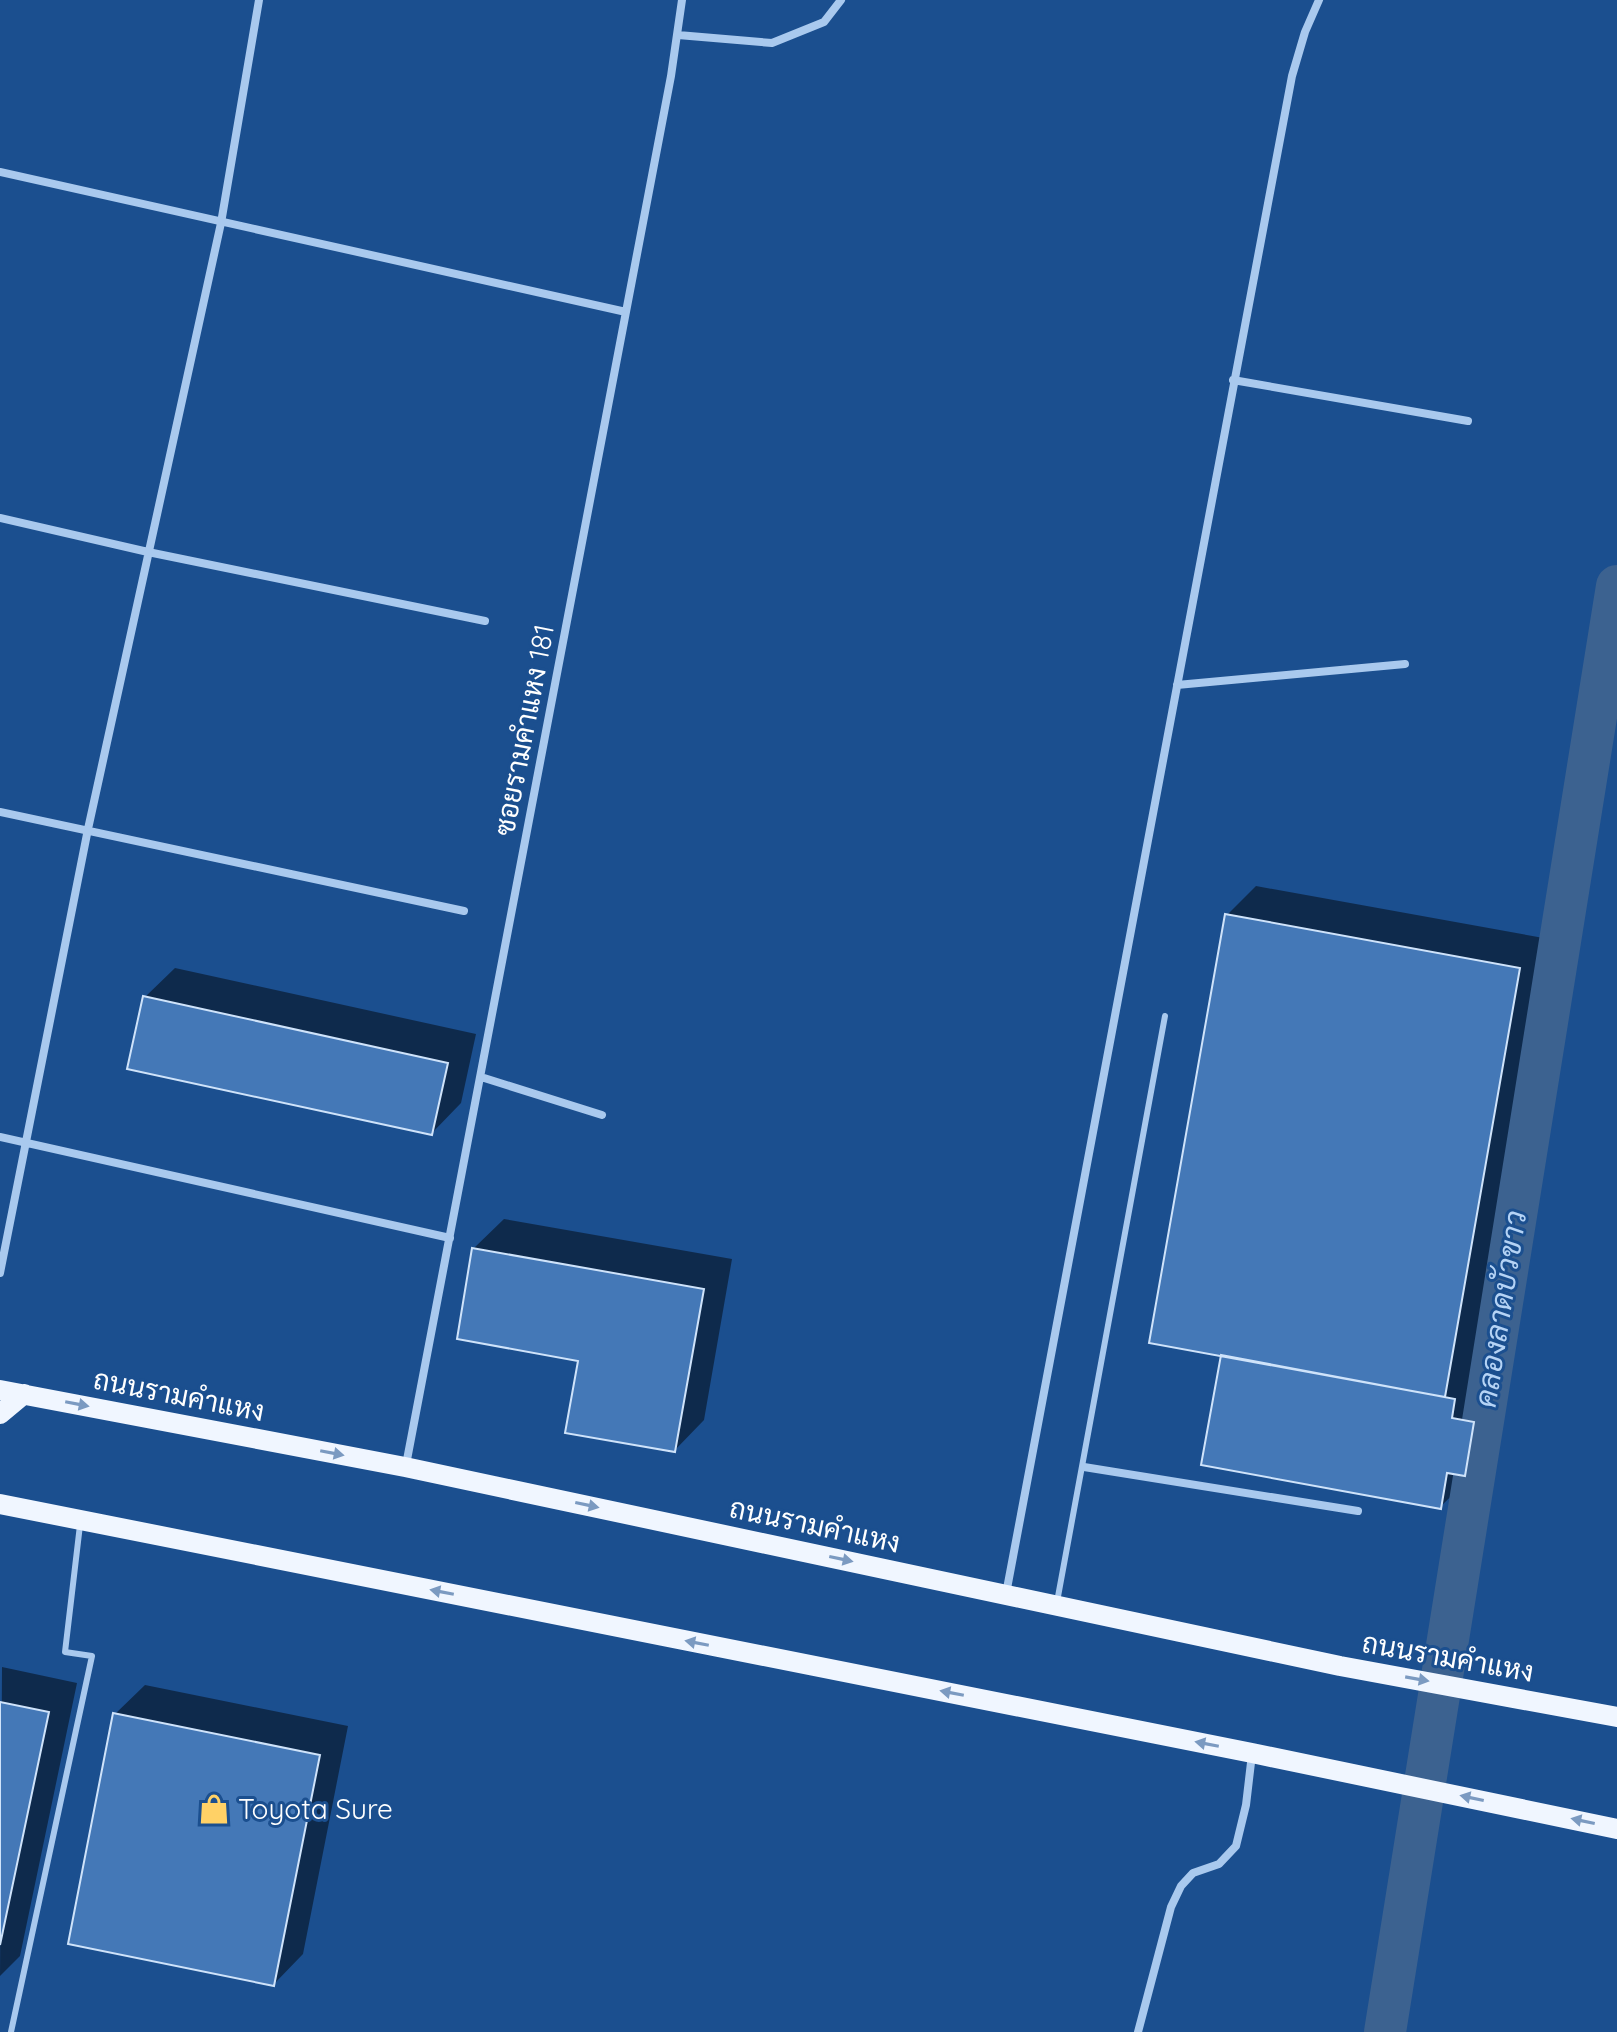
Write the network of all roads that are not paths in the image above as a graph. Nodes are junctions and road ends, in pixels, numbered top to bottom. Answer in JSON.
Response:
{"nodes":[{"id":1,"x":259,"y":0,"type":"edge"},
{"id":2,"x":682,"y":0,"type":"edge"},
{"id":3,"x":841,"y":0,"type":"edge"},
{"id":4,"x":1319,"y":0,"type":"edge"},
{"id":5,"x":678,"y":35,"type":"junction"},
{"id":6,"x":0,"y":172,"type":"edge"},
{"id":7,"x":221,"y":223,"type":"junction"},
{"id":8,"x":626,"y":312,"type":"junction"},
{"id":9,"x":1233,"y":380,"type":"junction"},
{"id":10,"x":1468,"y":421,"type":"dead end"},
{"id":11,"x":0,"y":518,"type":"edge"},
{"id":12,"x":148,"y":552,"type":"junction"},
{"id":13,"x":485,"y":621,"type":"dead end"},
{"id":14,"x":1405,"y":664,"type":"dead end"},
{"id":15,"x":1177,"y":685,"type":"junction"},
{"id":16,"x":0,"y":812,"type":"edge"},
{"id":17,"x":88,"y":829,"type":"junction"},
{"id":18,"x":464,"y":911,"type":"dead end"},
{"id":19,"x":1165,"y":1016,"type":"dead end"},
{"id":20,"x":481,"y":1077,"type":"junction"},
{"id":21,"x":602,"y":1115,"type":"dead end"},
{"id":22,"x":0,"y":1137,"type":"edge"},
{"id":23,"x":27,"y":1143,"type":"junction"},
{"id":24,"x":450,"y":1238,"type":"junction"},
{"id":25,"x":0,"y":1273,"type":"edge"},
{"id":26,"x":0,"y":1390,"type":"edge"},
{"id":27,"x":24,"y":1394,"type":"junction"},
{"id":28,"x":0,"y":1414,"type":"edge"},
{"id":29,"x":405,"y":1467,"type":"junction"},
{"id":30,"x":1084,"y":1467,"type":"junction"},
{"id":31,"x":0,"y":1504,"type":"edge"},
{"id":32,"x":1358,"y":1511,"type":"dead end"},
{"id":33,"x":81,"y":1520,"type":"junction"},
{"id":34,"x":1006,"y":1594,"type":"junction"},
{"id":35,"x":1056,"y":1604,"type":"junction"},
{"id":36,"x":1617,"y":1717,"type":"edge"},
{"id":37,"x":1252,"y":1753,"type":"junction"},
{"id":38,"x":1617,"y":1829,"type":"edge"},
{"id":39,"x":11,"y":2032,"type":"edge"},
{"id":40,"x":1138,"y":2032,"type":"edge"}],
"edges":[{"from":1,"to":7,"type":"street"},
{"from":2,"to":5,"type":"street","name":"ซอยรามคำแหง 181"},
{"from":3,"to":5,"type":"street"},
{"from":4,"to":9,"type":"street"},
{"from":5,"to":8,"type":"street","name":"ซอยรามคำแหง 181"},
{"from":6,"to":7,"type":"street"},
{"from":7,"to":8,"type":"street"},
{"from":7,"to":12,"type":"street"},
{"from":8,"to":20,"type":"street","name":"ซอยรามคำแหง 181"},
{"from":9,"to":10,"type":"street"},
{"from":9,"to":15,"type":"street"},
{"from":11,"to":12,"type":"street"},
{"from":12,"to":13,"type":"street"},
{"from":12,"to":17,"type":"street"},
{"from":14,"to":15,"type":"street"},
{"from":15,"to":34,"type":"street"},
{"from":16,"to":17,"type":"street"},
{"from":17,"to":18,"type":"street"},
{"from":17,"to":23,"type":"street"},
{"from":19,"to":30,"type":"lane"},
{"from":20,"to":21,"type":"street"},
{"from":20,"to":24,"type":"street","name":"ซอยรามคำแหง 181"},
{"from":22,"to":23,"type":"street"},
{"from":23,"to":24,"type":"street"},
{"from":23,"to":25,"type":"street"},
{"from":24,"to":29,"type":"street","name":"ซอยรามคำแหง 181"},
{"from":26,"to":27,"type":"main road","name":"ถนนรามคำแหง"},
{"from":27,"to":28,"type":"main road"},
{"from":27,"to":29,"type":"main road","name":"ถนนรามคำแหง","one_way":true},
{"from":29,"to":34,"type":"main road","name":"ถนนรามคำแหง","one_way":true},
{"from":30,"to":32,"type":"street"},
{"from":30,"to":35,"type":"lane"},
{"from":31,"to":33,"type":"main road"},
{"from":37,"to":33,"type":"main road","one_way":true},
{"from":33,"to":39,"type":"lane"},
{"from":34,"to":35,"type":"main road","name":"ถนนรามคำแหง"},
{"from":35,"to":36,"type":"main road","name":"ถนนรามคำแหง","one_way":true},
{"from":38,"to":37,"type":"main road","one_way":true},
{"from":37,"to":40,"type":"street"}]}
